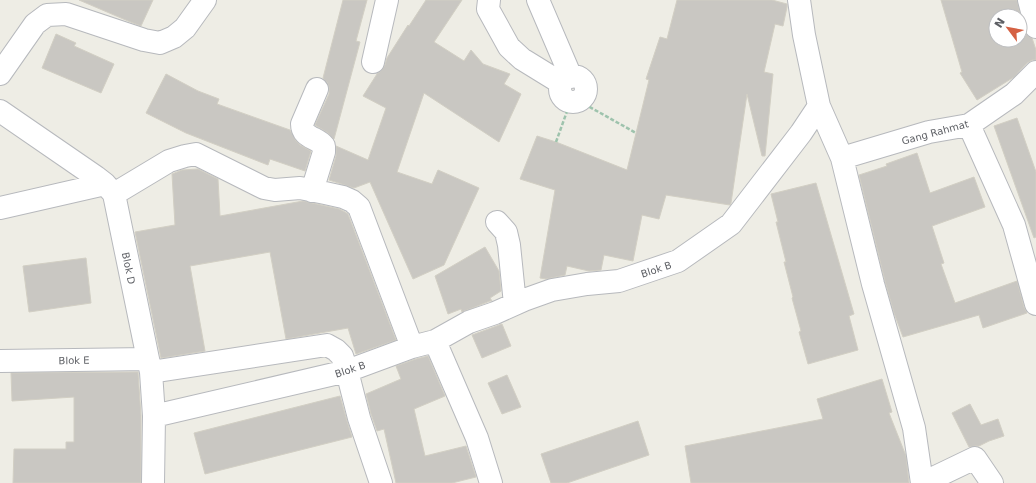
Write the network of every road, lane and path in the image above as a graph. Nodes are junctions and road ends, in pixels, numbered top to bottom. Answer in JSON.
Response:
{"nodes":[{"id":1,"x":205,"y":0,"type":"edge"},
{"id":2,"x":387,"y":0,"type":"edge"},
{"id":3,"x":489,"y":0,"type":"edge"},
{"id":4,"x":538,"y":0,"type":"edge"},
{"id":5,"x":799,"y":0,"type":"edge"},
{"id":6,"x":1029,"y":0,"type":"edge"},
{"id":7,"x":1036,"y":27,"type":"edge"},
{"id":8,"x":373,"y":62,"type":"dead end"},
{"id":9,"x":1036,"y":72,"type":"edge"},
{"id":10,"x":0,"y":74,"type":"edge"},
{"id":11,"x":566,"y":80,"type":"junction"},
{"id":12,"x":317,"y":89,"type":"dead end"},
{"id":13,"x":574,"y":101,"type":"junction"},
{"id":14,"x":819,"y":106,"type":"junction"},
{"id":15,"x":0,"y":111,"type":"edge"},
{"id":16,"x":969,"y":125,"type":"junction"},
{"id":17,"x":636,"y":133,"type":"dead end"},
{"id":18,"x":556,"y":142,"type":"dead end"},
{"id":19,"x":842,"y":158,"type":"junction"},
{"id":20,"x":110,"y":189,"type":"junction"},
{"id":21,"x":312,"y":190,"type":"junction"},
{"id":22,"x":0,"y":208,"type":"edge"},
{"id":23,"x":497,"y":222,"type":"dead end"},
{"id":24,"x":515,"y":304,"type":"junction"},
{"id":25,"x":1036,"y":304,"type":"edge"},
{"id":26,"x":435,"y":341,"type":"junction"},
{"id":27,"x":412,"y":347,"type":"junction"},
{"id":28,"x":0,"y":361,"type":"edge"},
{"id":29,"x":150,"y":365,"type":"junction"},
{"id":30,"x":347,"y":370,"type":"junction"},
{"id":31,"x":154,"y":416,"type":"junction"},
{"id":32,"x":153,"y":483,"type":"edge"},
{"id":33,"x":381,"y":483,"type":"edge"},
{"id":34,"x":491,"y":483,"type":"edge"},
{"id":35,"x":923,"y":483,"type":"edge"},
{"id":36,"x":992,"y":483,"type":"edge"}],
"edges":[{"from":1,"to":10,"type":"street"},
{"from":2,"to":8,"type":"street"},
{"from":3,"to":11,"type":"street"},
{"from":4,"to":11,"type":"street"},
{"from":5,"to":14,"type":"street"},
{"from":6,"to":7,"type":"street"},
{"from":9,"to":16,"type":"street","name":"Gang Rahmat"},
{"from":11,"to":13,"type":"street"},
{"from":12,"to":21,"type":"street"},
{"from":13,"to":17,"type":"path"},
{"from":13,"to":18,"type":"path"},
{"from":14,"to":19,"type":"street"},
{"from":14,"to":24,"type":"street","name":"Blok B"},
{"from":15,"to":20,"type":"street"},
{"from":16,"to":19,"type":"street","name":"Gang Rahmat"},
{"from":16,"to":25,"type":"street"},
{"from":19,"to":35,"type":"street"},
{"from":20,"to":21,"type":"street"},
{"from":20,"to":22,"type":"street"},
{"from":20,"to":29,"type":"street","name":"Blok D"},
{"from":21,"to":27,"type":"street"},
{"from":23,"to":24,"type":"street"},
{"from":24,"to":26,"type":"street","name":"Blok B"},
{"from":26,"to":27,"type":"street","name":"Blok B"},
{"from":26,"to":34,"type":"street"},
{"from":27,"to":30,"type":"street","name":"Blok B"},
{"from":28,"to":29,"type":"street","name":"Blok E"},
{"from":29,"to":30,"type":"street","name":"Blok E"},
{"from":29,"to":31,"type":"street","name":"Blok D"},
{"from":30,"to":31,"type":"street","name":"Blok B"},
{"from":30,"to":33,"type":"street","name":"Blok E"},
{"from":31,"to":32,"type":"street","name":"Blok D"},
{"from":35,"to":36,"type":"street"}]}
